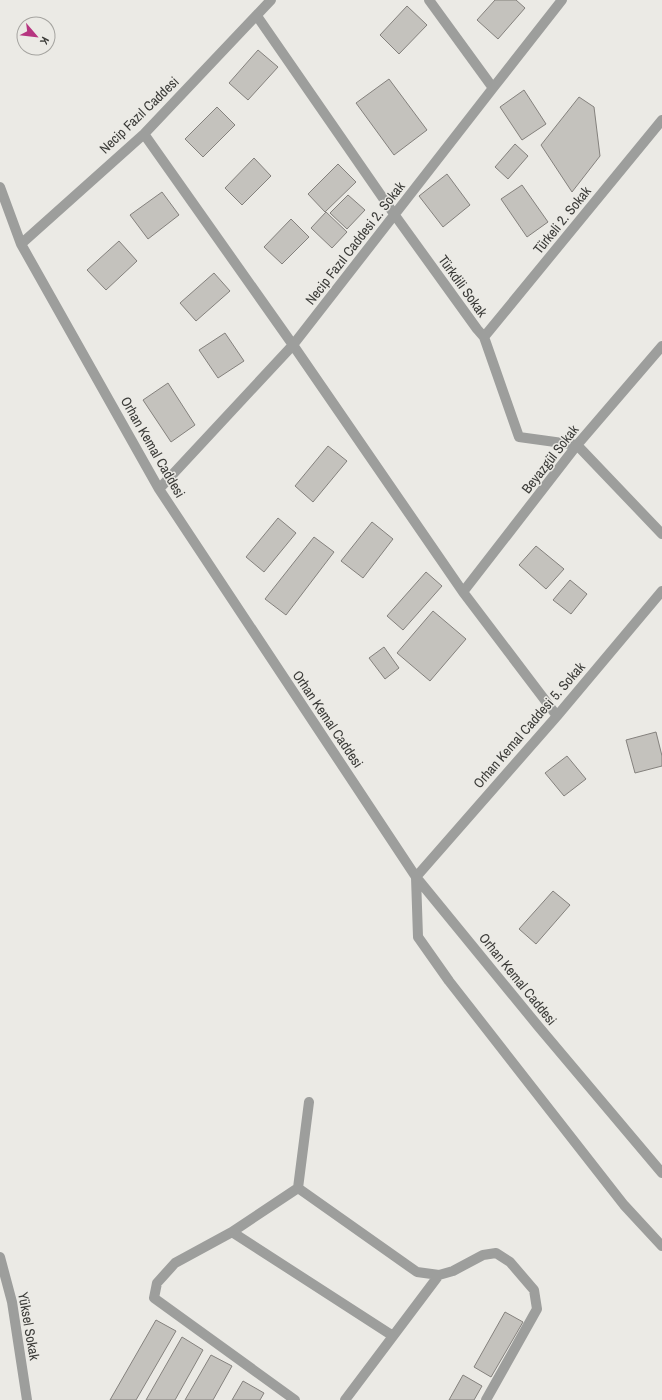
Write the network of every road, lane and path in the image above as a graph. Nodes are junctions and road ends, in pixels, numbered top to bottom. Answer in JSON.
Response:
{"nodes":[{"id":1,"x":271,"y":0,"type":"edge"},
{"id":2,"x":429,"y":0,"type":"edge"},
{"id":3,"x":562,"y":0,"type":"edge"},
{"id":4,"x":257,"y":16,"type":"junction"},
{"id":5,"x":492,"y":88,"type":"junction"},
{"id":6,"x":662,"y":120,"type":"edge"},
{"id":7,"x":144,"y":134,"type":"junction"},
{"id":8,"x":0,"y":187,"type":"edge"},
{"id":9,"x":394,"y":214,"type":"junction"},
{"id":10,"x":21,"y":244,"type":"junction"},
{"id":11,"x":484,"y":337,"type":"junction"},
{"id":12,"x":293,"y":345,"type":"junction"},
{"id":13,"x":662,"y":346,"type":"edge"},
{"id":14,"x":577,"y":445,"type":"junction"},
{"id":15,"x":159,"y":489,"type":"junction"},
{"id":16,"x":662,"y":534,"type":"edge"},
{"id":17,"x":662,"y":591,"type":"edge"},
{"id":18,"x":463,"y":592,"type":"junction"},
{"id":19,"x":557,"y":716,"type":"junction"},
{"id":20,"x":416,"y":877,"type":"junction"},
{"id":21,"x":309,"y":1102,"type":"dead end"},
{"id":22,"x":662,"y":1173,"type":"edge"},
{"id":23,"x":298,"y":1188,"type":"junction"},
{"id":24,"x":232,"y":1232,"type":"junction"},
{"id":25,"x":662,"y":1246,"type":"edge"},
{"id":26,"x":0,"y":1257,"type":"edge"},
{"id":27,"x":439,"y":1275,"type":"junction"},
{"id":28,"x":393,"y":1336,"type":"junction"},
{"id":29,"x":27,"y":1400,"type":"edge"},
{"id":30,"x":295,"y":1400,"type":"edge"},
{"id":31,"x":345,"y":1400,"type":"edge"},
{"id":32,"x":486,"y":1400,"type":"edge"}],
"edges":[{"from":1,"to":4,"type":"street","name":"Necip Fazıl Caddesi"},
{"from":2,"to":5,"type":"street"},
{"from":3,"to":5,"type":"street","name":"Necip Fazıl Caddesi 2. Sokak"},
{"from":4,"to":7,"type":"street","name":"Necip Fazıl Caddesi"},
{"from":4,"to":9,"type":"street","name":"Türkdili Sokak"},
{"from":5,"to":9,"type":"street","name":"Necip Fazıl Caddesi 2. Sokak"},
{"from":6,"to":11,"type":"street","name":"Türkeli 2. Sokak"},
{"from":7,"to":10,"type":"street","name":"Necip Fazıl Caddesi"},
{"from":7,"to":12,"type":"street"},
{"from":8,"to":10,"type":"street","name":"Orhan Kemal Caddesi"},
{"from":9,"to":11,"type":"street","name":"Türkdili Sokak"},
{"from":9,"to":12,"type":"street","name":"Necip Fazıl Caddesi 2. Sokak"},
{"from":10,"to":15,"type":"street","name":"Orhan Kemal Caddesi"},
{"from":11,"to":14,"type":"street","name":"Türkdili Sokak"},
{"from":12,"to":15,"type":"street","name":"Necip Fazıl Caddesi 2. Sokak"},
{"from":12,"to":18,"type":"street"},
{"from":13,"to":14,"type":"street","name":"Beyazgül Sokak"},
{"from":14,"to":16,"type":"street"},
{"from":14,"to":18,"type":"street","name":"Beyazgül Sokak"},
{"from":15,"to":20,"type":"street","name":"Orhan Kemal Caddesi"},
{"from":17,"to":19,"type":"street","name":"Orhan Kemal Caddesi 5. Sokak"},
{"from":18,"to":19,"type":"street"},
{"from":19,"to":20,"type":"street","name":"Orhan Kemal Caddesi 5. Sokak"},
{"from":20,"to":22,"type":"street","name":"Orhan Kemal Caddesi"},
{"from":20,"to":25,"type":"street"},
{"from":21,"to":23,"type":"street"},
{"from":23,"to":24,"type":"street"},
{"from":23,"to":27,"type":"street"},
{"from":24,"to":28,"type":"street"},
{"from":24,"to":30,"type":"street"},
{"from":26,"to":29,"type":"street","name":"Yüksel Sokak"},
{"from":27,"to":28,"type":"street"},
{"from":27,"to":32,"type":"street"},
{"from":28,"to":31,"type":"street"}]}
